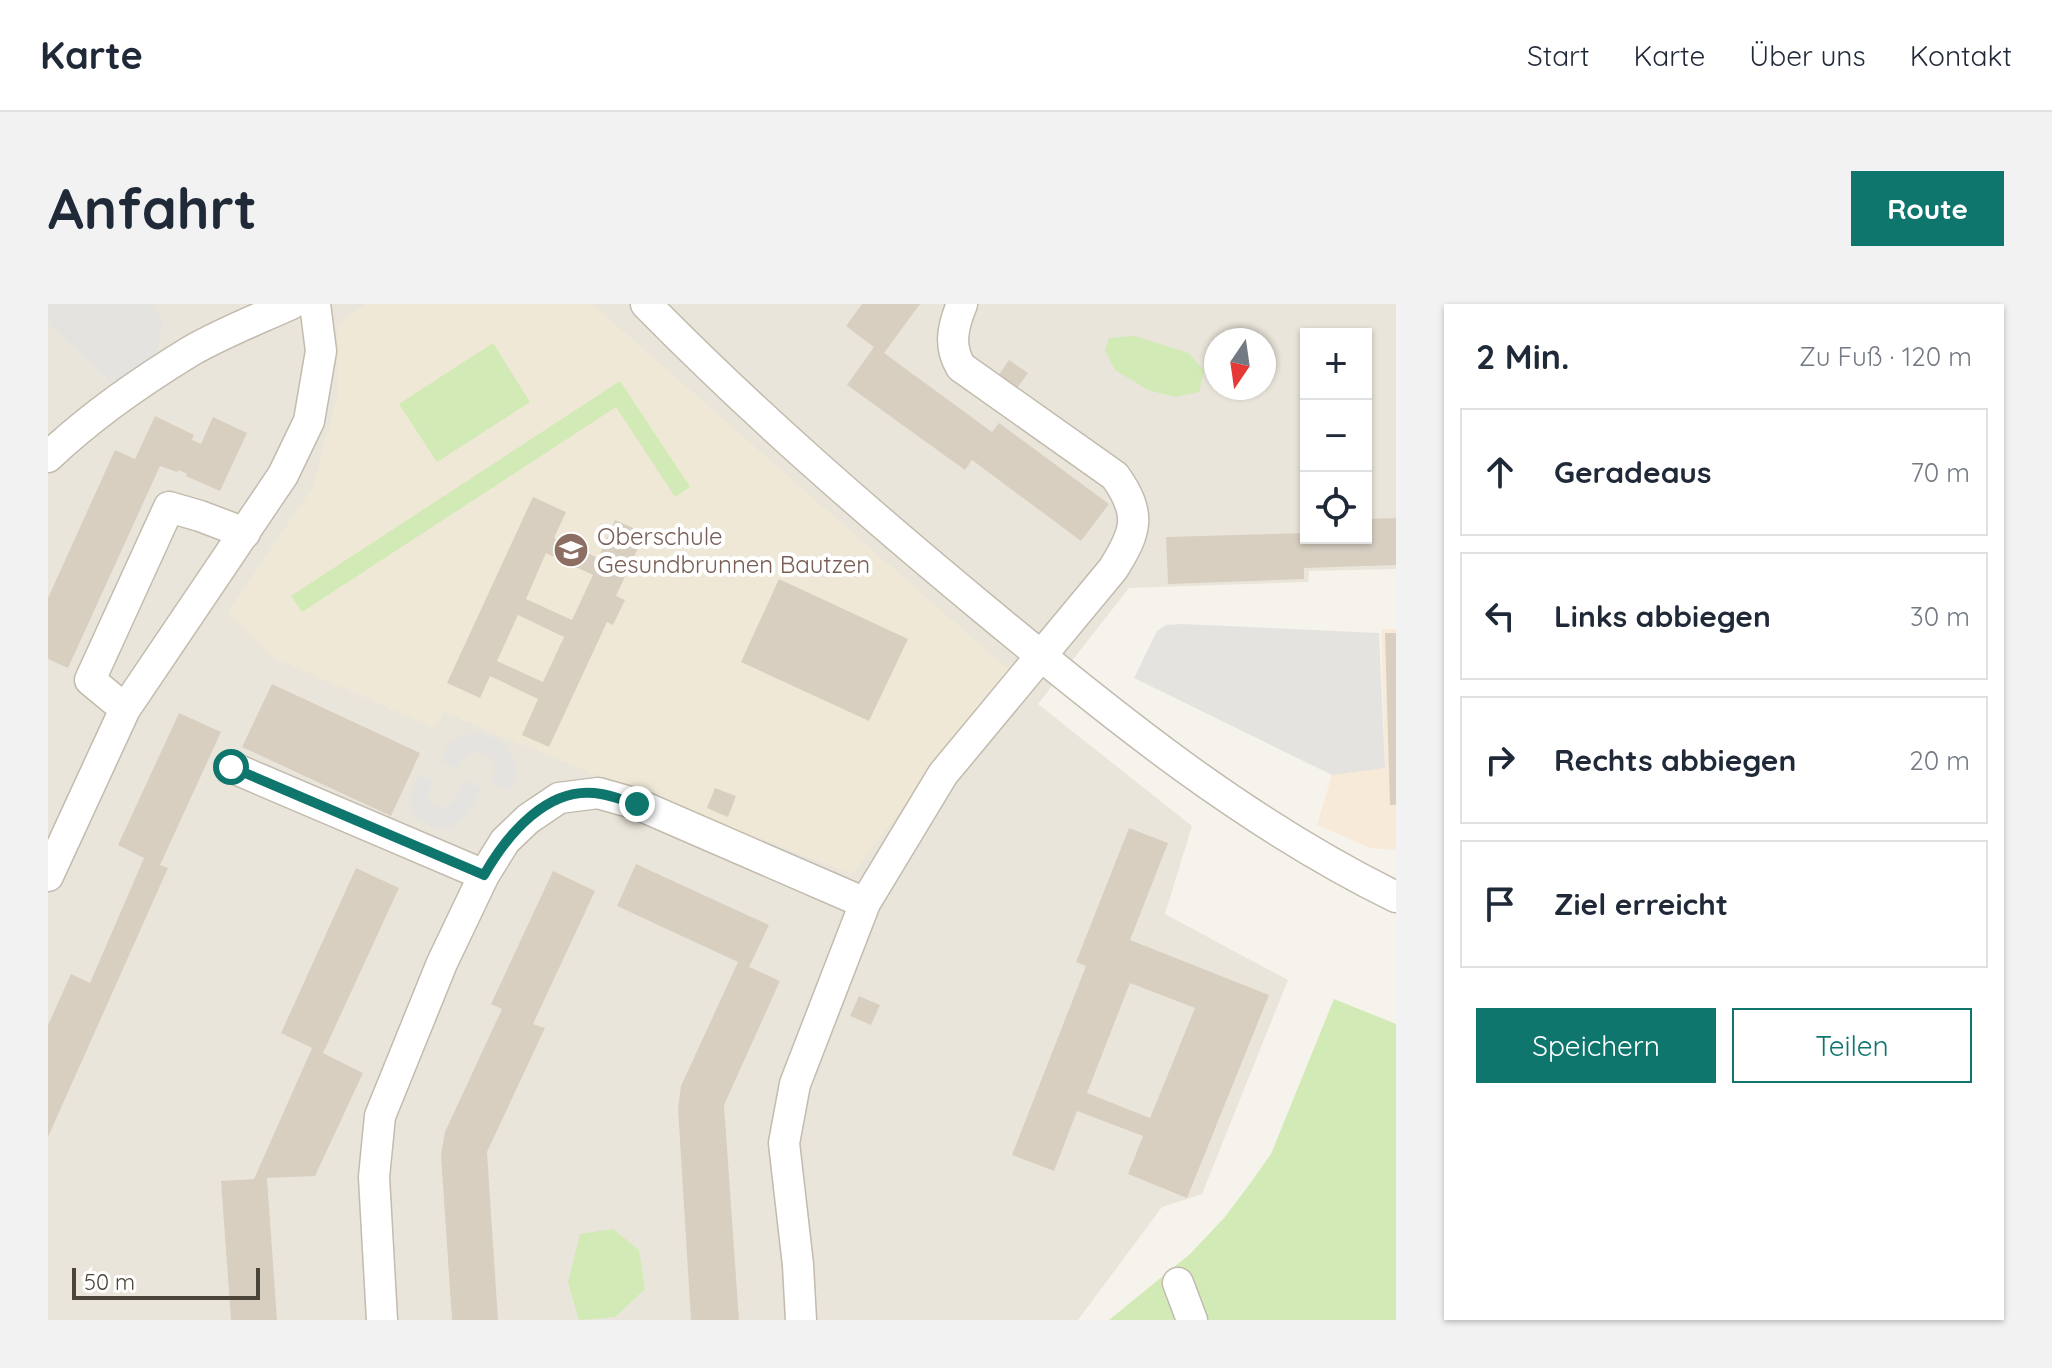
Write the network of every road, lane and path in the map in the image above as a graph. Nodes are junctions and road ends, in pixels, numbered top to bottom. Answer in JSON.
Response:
{"nodes":[{"id":1,"x":291,"y":304,"type":"edge"},
{"id":2,"x":315,"y":304,"type":"edge"},
{"id":3,"x":646,"y":304,"type":"edge"},
{"id":4,"x":962,"y":304,"type":"edge"},
{"id":5,"x":48,"y":457,"type":"edge"},
{"id":6,"x":245,"y":533,"type":"junction"},
{"id":7,"x":1042,"y":657,"type":"junction"},
{"id":8,"x":125,"y":709,"type":"junction"},
{"id":9,"x":231,"y":767,"type":"dead end"},
{"id":10,"x":484,"y":875,"type":"junction"},
{"id":11,"x":48,"y":876,"type":"edge"},
{"id":12,"x":1396,"y":897,"type":"edge"},
{"id":13,"x":865,"y":903,"type":"junction"},
{"id":14,"x":1178,"y":1283,"type":"dead end"},
{"id":15,"x":382,"y":1320,"type":"edge"},
{"id":16,"x":801,"y":1320,"type":"edge"},
{"id":17,"x":1192,"y":1320,"type":"edge"}],
"edges":[{"from":1,"to":5,"type":"street"},
{"from":2,"to":6,"type":"street"},
{"from":3,"to":7,"type":"street"},
{"from":4,"to":7,"type":"street"},
{"from":6,"to":8,"type":"street"},
{"from":6,"to":8,"type":"street"},
{"from":7,"to":12,"type":"street"},
{"from":7,"to":13,"type":"street"},
{"from":8,"to":11,"type":"street"},
{"from":9,"to":10,"type":"street"},
{"from":10,"to":13,"type":"street"},
{"from":10,"to":15,"type":"street"},
{"from":13,"to":16,"type":"street"},
{"from":14,"to":17,"type":"street"}]}
